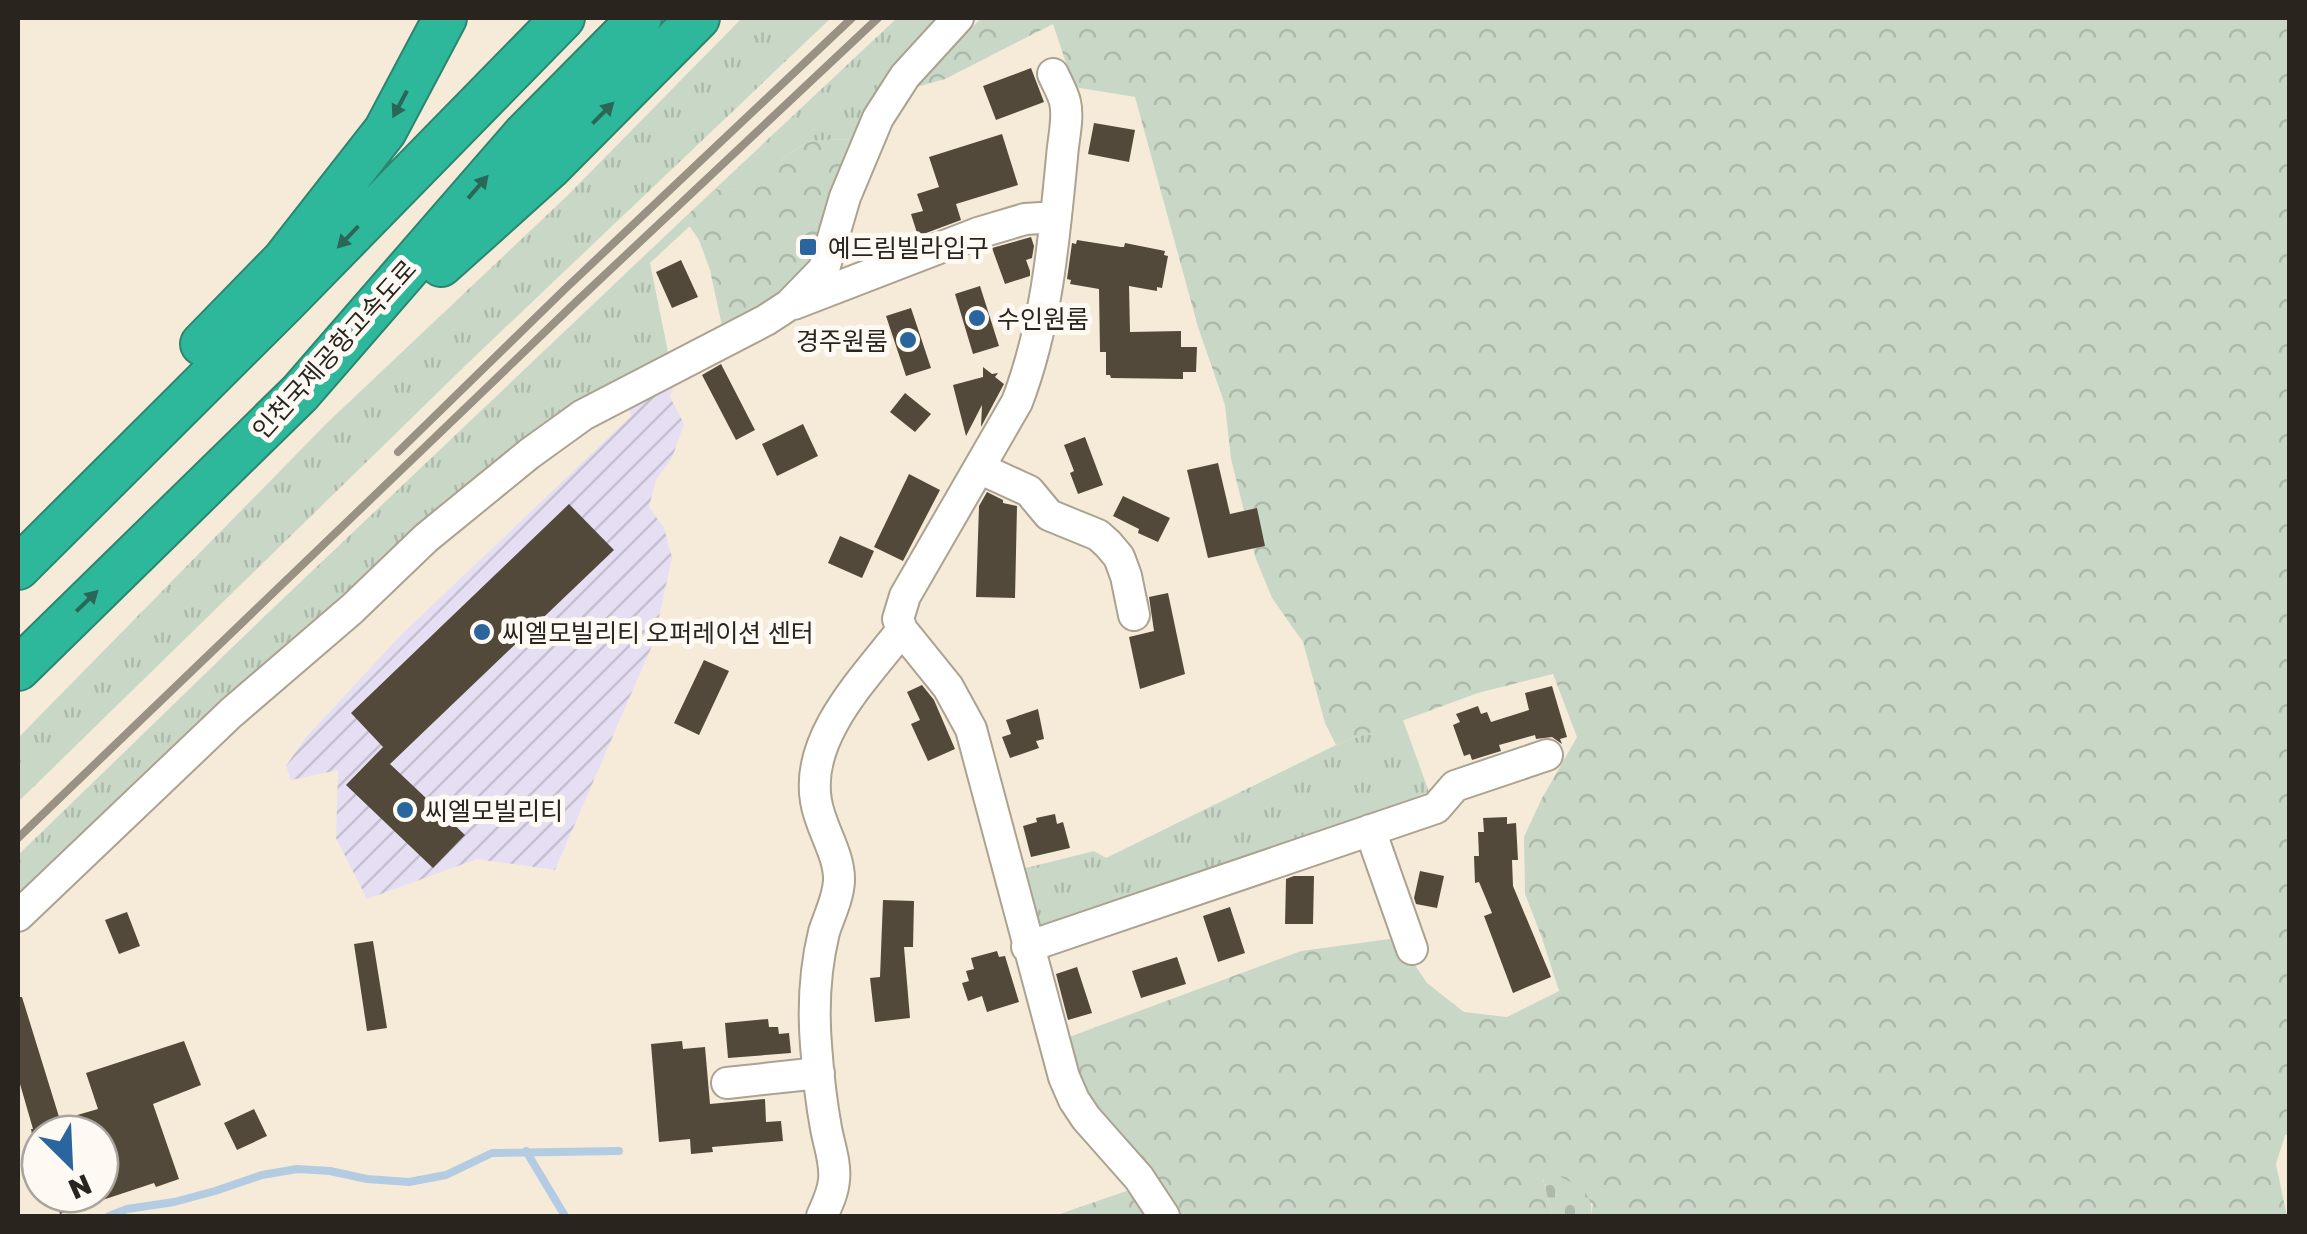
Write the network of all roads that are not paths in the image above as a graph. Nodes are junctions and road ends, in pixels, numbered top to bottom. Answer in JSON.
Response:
{"nodes":[{"id":1,"x":446,"y":18,"type":"edge"},
{"id":2,"x":563,"y":18,"type":"edge"},
{"id":3,"x":640,"y":18,"type":"edge"},
{"id":4,"x":698,"y":18,"type":"edge"},
{"id":5,"x":958,"y":18,"type":"edge"},
{"id":6,"x":1053,"y":74,"type":"dead end"},
{"id":7,"x":1056,"y":218,"type":"junction"},
{"id":8,"x":789,"y":305,"type":"junction"},
{"id":9,"x":300,"y":392,"type":"junction"},
{"id":10,"x":979,"y":468,"type":"junction"},
{"id":11,"x":18,"y":534,"type":"edge"},
{"id":12,"x":18,"y":568,"type":"edge"},
{"id":13,"x":1134,"y":615,"type":"dead end"},
{"id":14,"x":902,"y":630,"type":"junction"},
{"id":15,"x":18,"y":669,"type":"edge"},
{"id":16,"x":1547,"y":755,"type":"dead end"},
{"id":17,"x":1370,"y":830,"type":"junction"},
{"id":18,"x":18,"y":916,"type":"edge"},
{"id":19,"x":1028,"y":947,"type":"junction"},
{"id":20,"x":1412,"y":949,"type":"dead end"},
{"id":21,"x":819,"y":1073,"type":"junction"},
{"id":22,"x":727,"y":1083,"type":"dead end"},
{"id":23,"x":822,"y":1216,"type":"edge"},
{"id":24,"x":1164,"y":1216,"type":"edge"}],
"edges":[{"from":1,"to":11,"type":"highway","one_way":true},
{"from":2,"to":12,"type":"highway","one_way":true},
{"from":9,"to":3,"type":"highway","name":"인천국제공항고속도로","one_way":true},
{"from":9,"to":4,"type":"highway","one_way":true},
{"from":5,"to":8,"type":"street"},
{"from":6,"to":7,"type":"street"},
{"from":7,"to":8,"type":"street"},
{"from":7,"to":10,"type":"street"},
{"from":8,"to":18,"type":"street"},
{"from":15,"to":9,"type":"highway","name":"인천국제공항고속도로","one_way":true},
{"from":10,"to":13,"type":"street"},
{"from":10,"to":14,"type":"street"},
{"from":14,"to":19,"type":"street"},
{"from":14,"to":21,"type":"street"},
{"from":16,"to":17,"type":"street"},
{"from":17,"to":19,"type":"street"},
{"from":17,"to":20,"type":"street"},
{"from":19,"to":24,"type":"street"},
{"from":21,"to":22,"type":"street"},
{"from":21,"to":23,"type":"street"}]}
